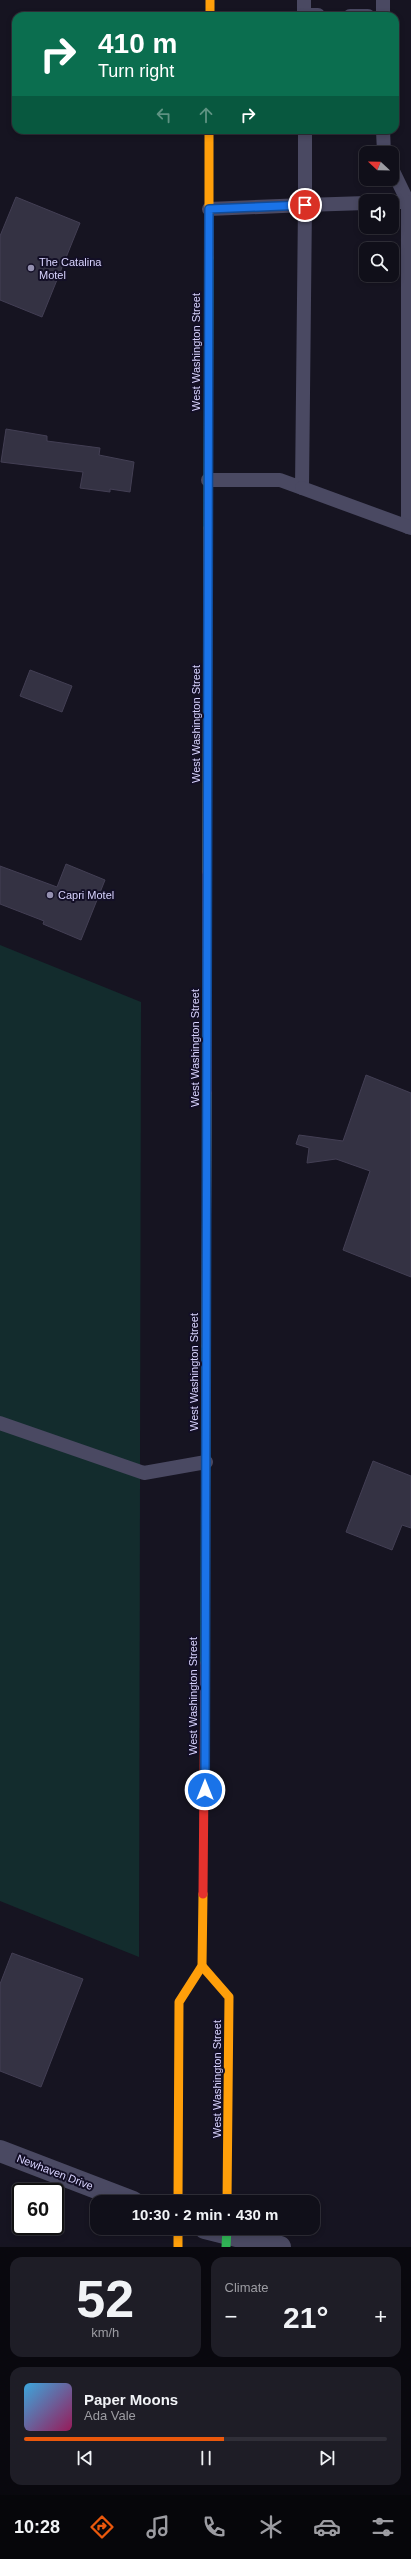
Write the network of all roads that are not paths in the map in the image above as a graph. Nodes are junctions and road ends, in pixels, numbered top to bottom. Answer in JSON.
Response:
{"nodes":[{"id":1,"x":210,"y":0,"type":"edge"},
{"id":2,"x":304,"y":0,"type":"edge"},
{"id":3,"x":383,"y":0,"type":"edge"},
{"id":4,"x":210,"y":12,"type":"edge"},
{"id":5,"x":308,"y":12,"type":"edge"},
{"id":6,"x":383,"y":12,"type":"edge"},
{"id":7,"x":209,"y":134,"type":"edge"},
{"id":8,"x":305,"y":134,"type":"edge"},
{"id":9,"x":383,"y":134,"type":"edge"},
{"id":10,"x":384,"y":146,"type":"edge"},
{"id":11,"x":399,"y":182,"type":"edge"},
{"id":12,"x":409,"y":201,"type":"edge"},
{"id":13,"x":399,"y":202,"type":"edge"},
{"id":14,"x":359,"y":203,"type":"edge"},
{"id":15,"x":305,"y":205,"type":"junction"},
{"id":16,"x":209,"y":209,"type":"junction"},
{"id":17,"x":208,"y":480,"type":"junction"},
{"id":18,"x":302,"y":488,"type":"junction"},
{"id":19,"x":410,"y":528,"type":"edge"},
{"id":20,"x":0,"y":1423,"type":"edge"},
{"id":21,"x":206,"y":1462,"type":"junction"},
{"id":22,"x":202,"y":1966,"type":"junction"},
{"id":23,"x":0,"y":2151,"type":"edge"},
{"id":24,"x":115,"y":2195,"type":"edge"},
{"id":25,"x":178,"y":2195,"type":"edge"},
{"id":26,"x":227,"y":2195,"type":"edge"},
{"id":27,"x":178,"y":2235,"type":"edge"},
{"id":28,"x":227,"y":2237,"type":"edge"},
{"id":29,"x":178,"y":2247,"type":"edge"},
{"id":30,"x":280,"y":2247,"type":"edge"}],
"edges":[{"from":1,"to":4,"type":"main road"},
{"from":2,"to":5,"type":"lane"},
{"from":3,"to":6,"type":"lane"},
{"from":7,"to":16,"type":"main road","name":"West Washington Street"},
{"from":8,"to":15,"type":"lane"},
{"from":9,"to":10,"type":"lane"},
{"from":11,"to":12,"type":"lane"},
{"from":12,"to":13,"type":"lane"},
{"from":12,"to":19,"type":"lane"},
{"from":14,"to":15,"type":"lane"},
{"from":15,"to":16,"type":"lane"},
{"from":15,"to":18,"type":"lane"},
{"from":16,"to":17,"type":"main road","name":"West Washington Street"},
{"from":17,"to":18,"type":"lane"},
{"from":17,"to":21,"type":"main road","name":"West Washington Street"},
{"from":18,"to":19,"type":"lane"},
{"from":20,"to":21,"type":"lane"},
{"from":21,"to":22,"type":"main road","name":"West Washington Street"},
{"from":22,"to":25,"type":"main road"},
{"from":22,"to":26,"type":"main road","name":"West Washington Street"},
{"from":23,"to":24,"type":"street","name":"Newhaven Drive"},
{"from":27,"to":29,"type":"main road"},
{"from":28,"to":30,"type":"street"}]}
